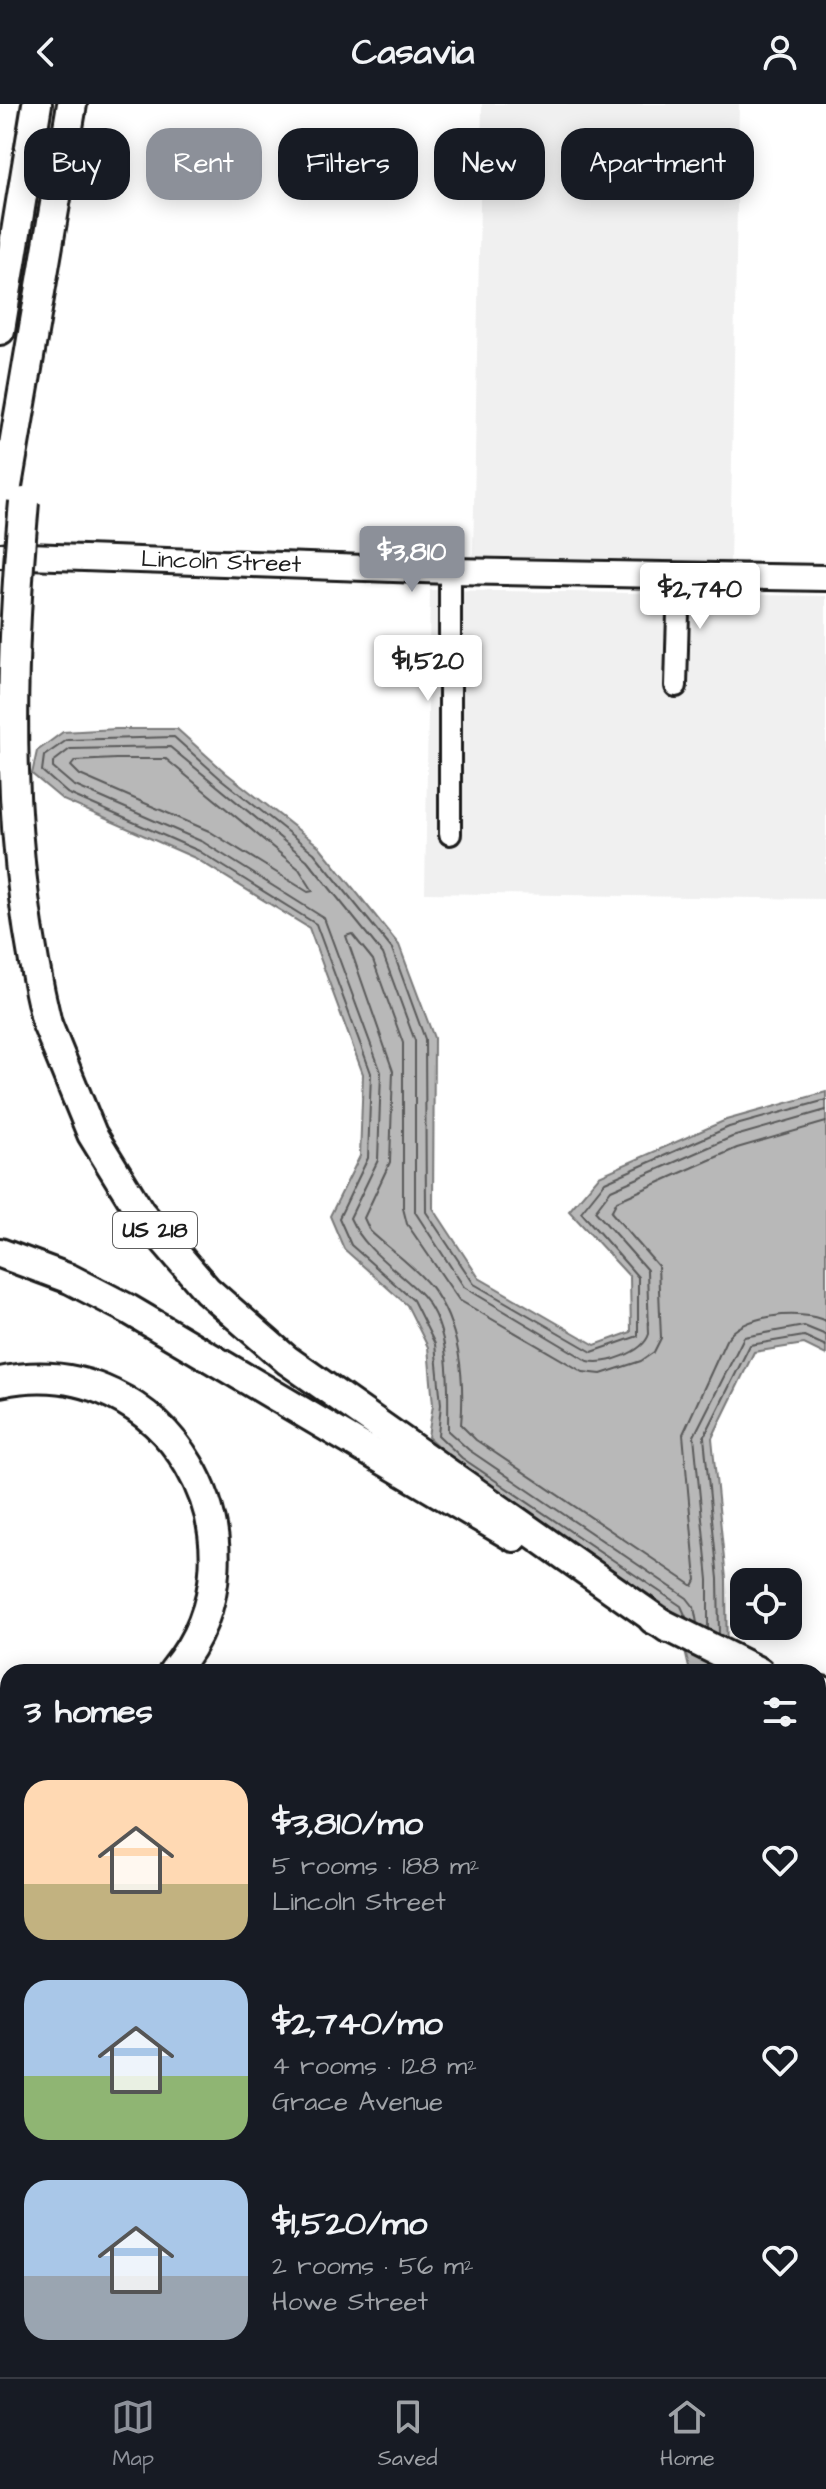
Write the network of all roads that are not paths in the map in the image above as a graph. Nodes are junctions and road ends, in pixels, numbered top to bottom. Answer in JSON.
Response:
{"nodes":[{"id":1,"x":36,"y":113,"type":"edge"},
{"id":2,"x":71,"y":114,"type":"edge"},
{"id":3,"x":0,"y":249,"type":"edge"},
{"id":4,"x":0,"y":330,"type":"edge"},
{"id":5,"x":9,"y":510,"type":"edge"},
{"id":6,"x":0,"y":555,"type":"edge"},
{"id":7,"x":450,"y":571,"type":"junction"},
{"id":8,"x":679,"y":575,"type":"junction"},
{"id":9,"x":826,"y":578,"type":"edge"},
{"id":10,"x":676,"y":686,"type":"dead end"},
{"id":11,"x":450,"y":834,"type":"dead end"},
{"id":12,"x":0,"y":1253,"type":"edge"},
{"id":13,"x":0,"y":1382,"type":"edge"},
{"id":14,"x":668,"y":1628,"type":"junction"},
{"id":15,"x":179,"y":1664,"type":"edge"},
{"id":16,"x":742,"y":1664,"type":"edge"}],
"edges":[{"from":1,"to":3,"type":"highway"},
{"from":1,"to":4,"type":"highway"},
{"from":2,"to":5,"type":"highway","number":"US 218"},
{"from":5,"to":14,"type":"highway","number":"US 218","bridge":true},
{"from":6,"to":7,"type":"main road","name":"Lincoln Street"},
{"from":7,"to":8,"type":"main road","name":"Lincoln Street"},
{"from":7,"to":11,"type":"street"},
{"from":8,"to":9,"type":"main road","name":"Lincoln Street"},
{"from":8,"to":10,"type":"street"},
{"from":12,"to":14,"type":"highway"},
{"from":13,"to":15,"type":"highway"},
{"from":14,"to":16,"type":"highway","number":"US 218"}]}
